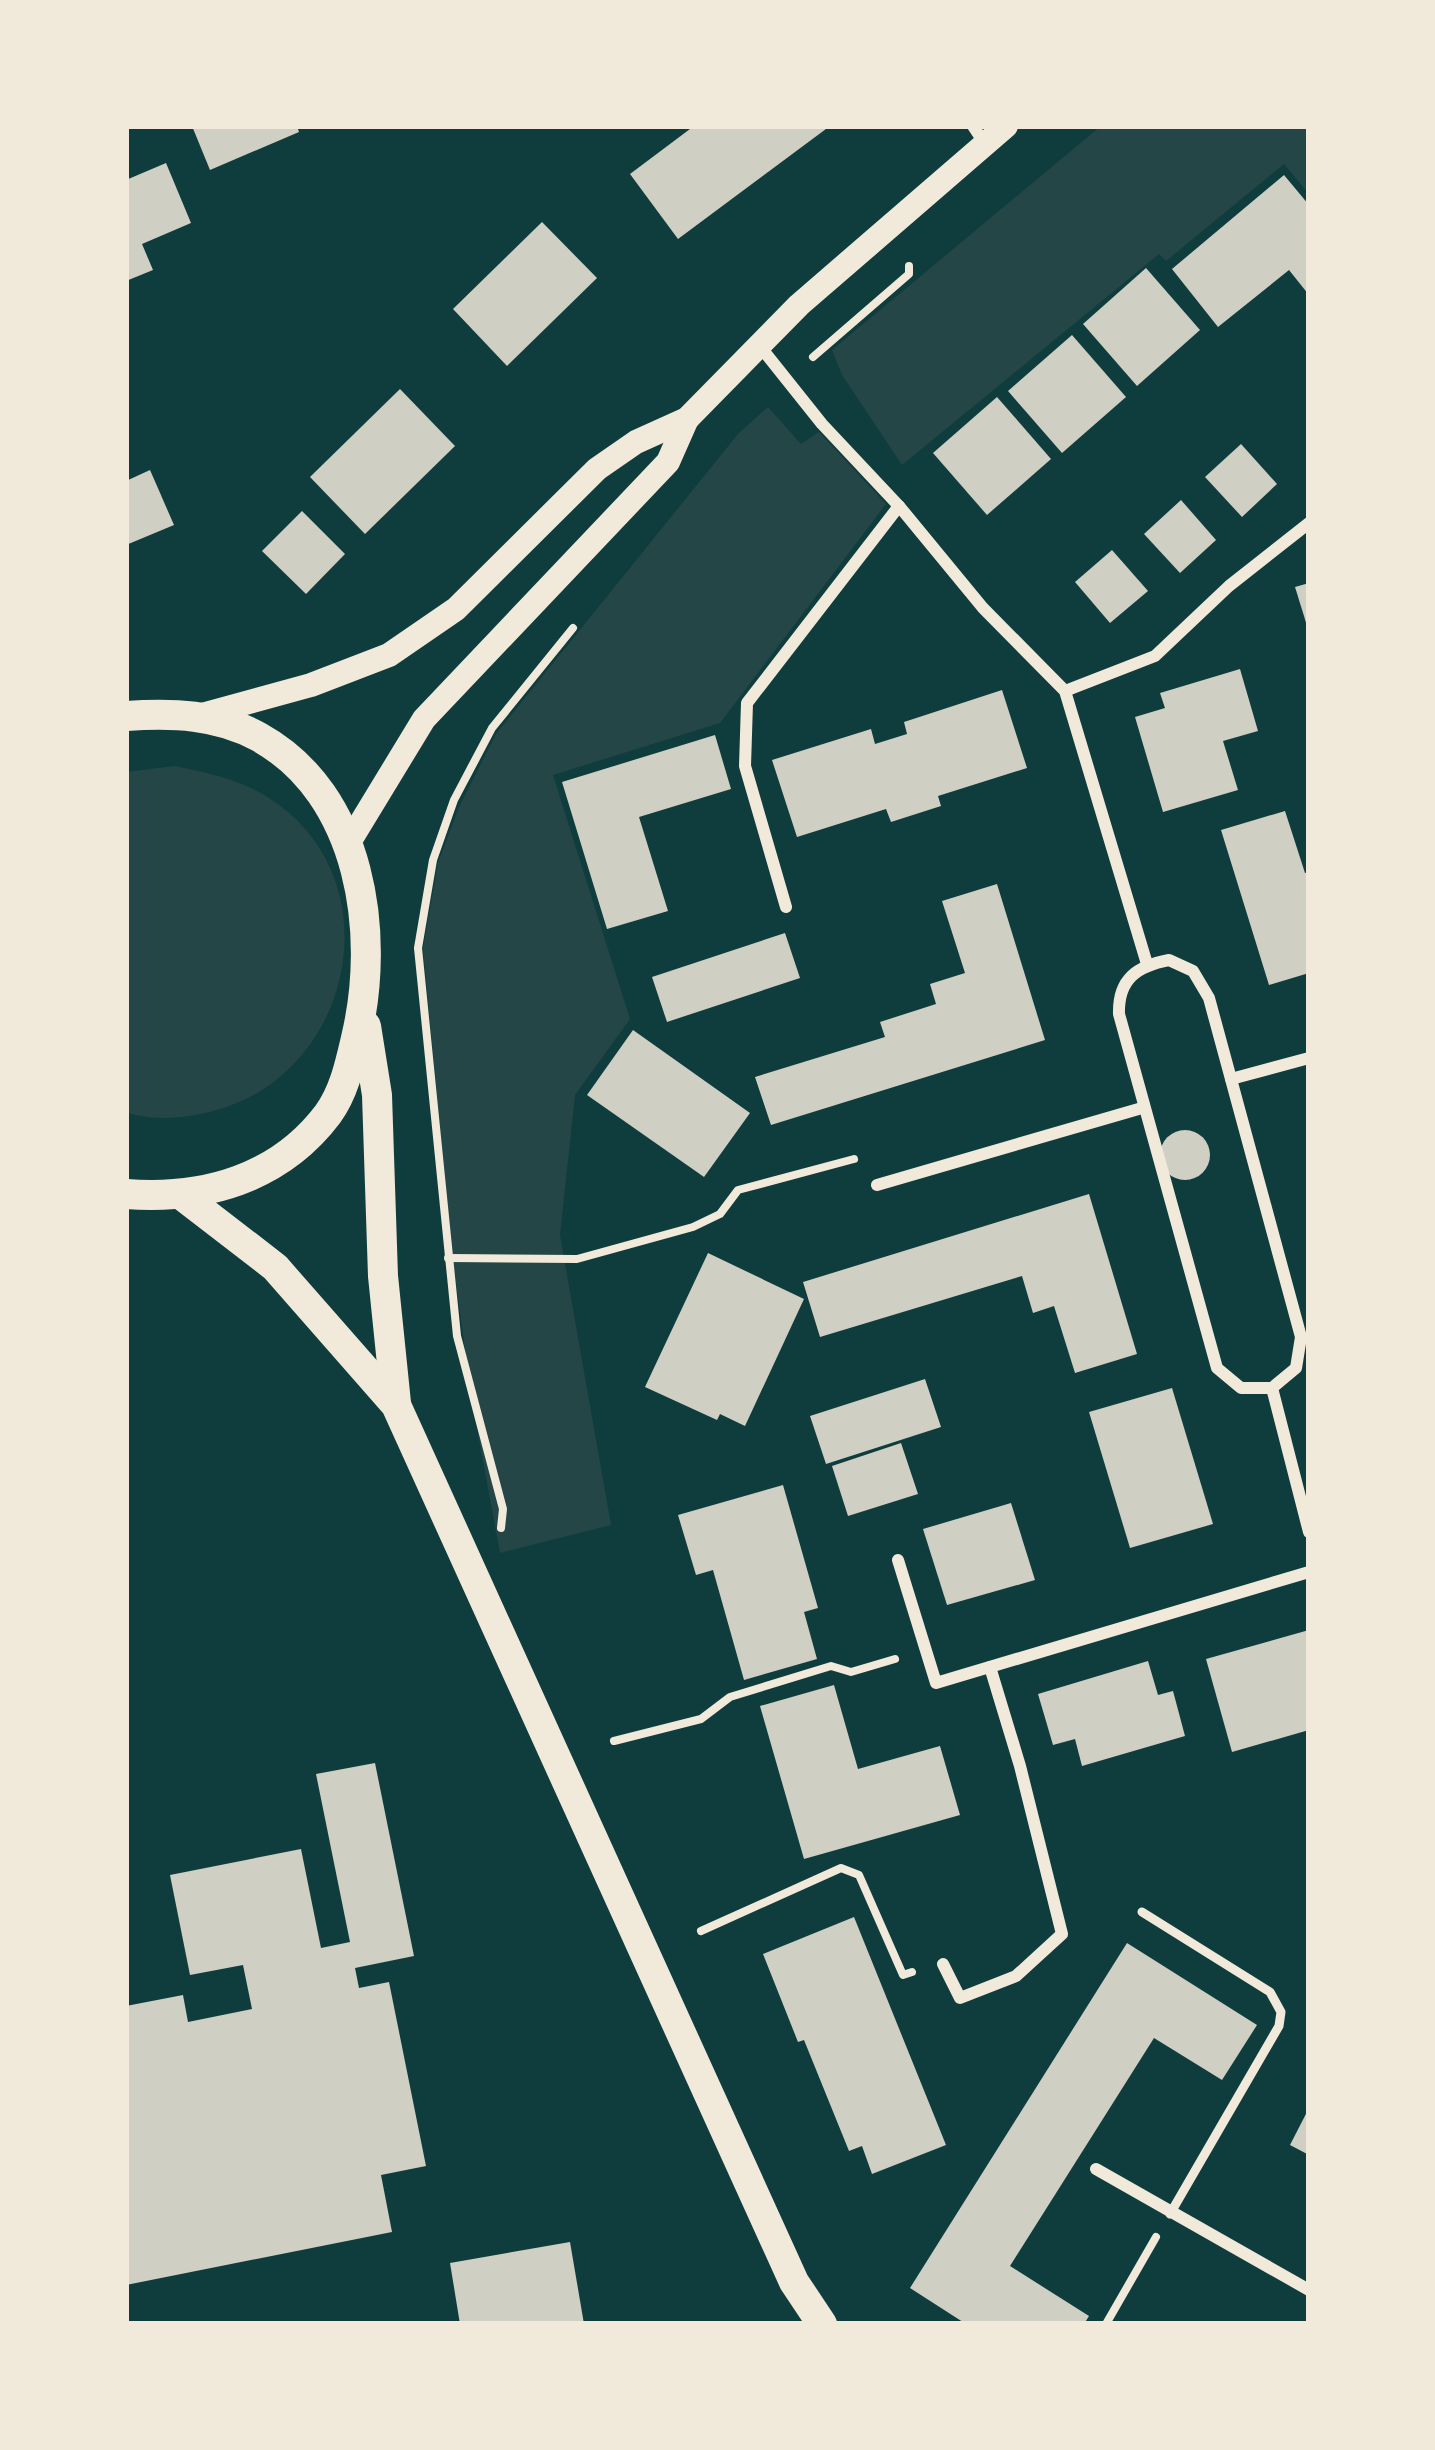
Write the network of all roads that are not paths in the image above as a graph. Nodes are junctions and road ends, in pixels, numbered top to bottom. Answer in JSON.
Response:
{"nodes":[{"id":1,"x":1006,"y":126,"type":"edge"},
{"id":2,"x":979,"y":135,"type":"edge"},
{"id":3,"x":759,"y":345,"type":"junction"},
{"id":4,"x":687,"y":418,"type":"junction"},
{"id":5,"x":898,"y":506,"type":"junction"},
{"id":6,"x":1309,"y":523,"type":"edge"},
{"id":7,"x":1065,"y":691,"type":"junction"},
{"id":8,"x":126,"y":716,"type":"edge"},
{"id":9,"x":198,"y":716,"type":"junction"},
{"id":10,"x":348,"y":844,"type":"junction"},
{"id":11,"x":786,"y":908,"type":"dead end"},
{"id":12,"x":1147,"y":964,"type":"junction"},
{"id":13,"x":363,"y":1009,"type":"junction"},
{"id":14,"x":1309,"y":1058,"type":"edge"},
{"id":15,"x":1232,"y":1079,"type":"junction"},
{"id":16,"x":1142,"y":1108,"type":"junction"},
{"id":17,"x":877,"y":1185,"type":"road end"},
{"id":18,"x":126,"y":1194,"type":"edge"},
{"id":19,"x":183,"y":1196,"type":"junction"},
{"id":20,"x":1272,"y":1388,"type":"junction"},
{"id":21,"x":396,"y":1405,"type":"junction"},
{"id":22,"x":1309,"y":1532,"type":"edge"},
{"id":23,"x":898,"y":1560,"type":"dead end"},
{"id":24,"x":1309,"y":1572,"type":"edge"},
{"id":25,"x":990,"y":1667,"type":"junction"},
{"id":26,"x":1142,"y":1912,"type":"dead end"},
{"id":27,"x":943,"y":1964,"type":"road end"},
{"id":28,"x":1096,"y":2169,"type":"dead end"},
{"id":29,"x":1170,"y":2214,"type":"junction"},
{"id":30,"x":794,"y":2282,"type":"junction"},
{"id":31,"x":1309,"y":2290,"type":"edge"},
{"id":32,"x":800,"y":2324,"type":"edge"},
{"id":33,"x":823,"y":2324,"type":"edge"}],
"edges":[{"from":1,"to":2,"type":"main road"},
{"from":2,"to":3,"type":"main road"},
{"from":3,"to":4,"type":"main road"},
{"from":3,"to":5,"type":"street"},
{"from":4,"to":9,"type":"main road"},
{"from":4,"to":10,"type":"main road"},
{"from":5,"to":7,"type":"street"},
{"from":5,"to":11,"type":"street"},
{"from":6,"to":7,"type":"street"},
{"from":7,"to":12,"type":"street"},
{"from":8,"to":9,"type":"main road"},
{"from":9,"to":10,"type":"main road"},
{"from":10,"to":13,"type":"main road"},
{"from":12,"to":15,"type":"street"},
{"from":12,"to":16,"type":"street"},
{"from":13,"to":19,"type":"main road"},
{"from":13,"to":21,"type":"main road"},
{"from":14,"to":15,"type":"street"},
{"from":15,"to":20,"type":"street"},
{"from":16,"to":17,"type":"street"},
{"from":16,"to":20,"type":"street"},
{"from":18,"to":19,"type":"main road"},
{"from":19,"to":21,"type":"main road"},
{"from":20,"to":22,"type":"street"},
{"from":21,"to":30,"type":"main road"},
{"from":23,"to":25,"type":"street"},
{"from":24,"to":25,"type":"street"},
{"from":25,"to":27,"type":"street"},
{"from":26,"to":29,"type":"lane"},
{"from":28,"to":29,"type":"street"},
{"from":29,"to":31,"type":"street"},
{"from":30,"to":32,"type":"main road"},
{"from":30,"to":33,"type":"main road"}]}
